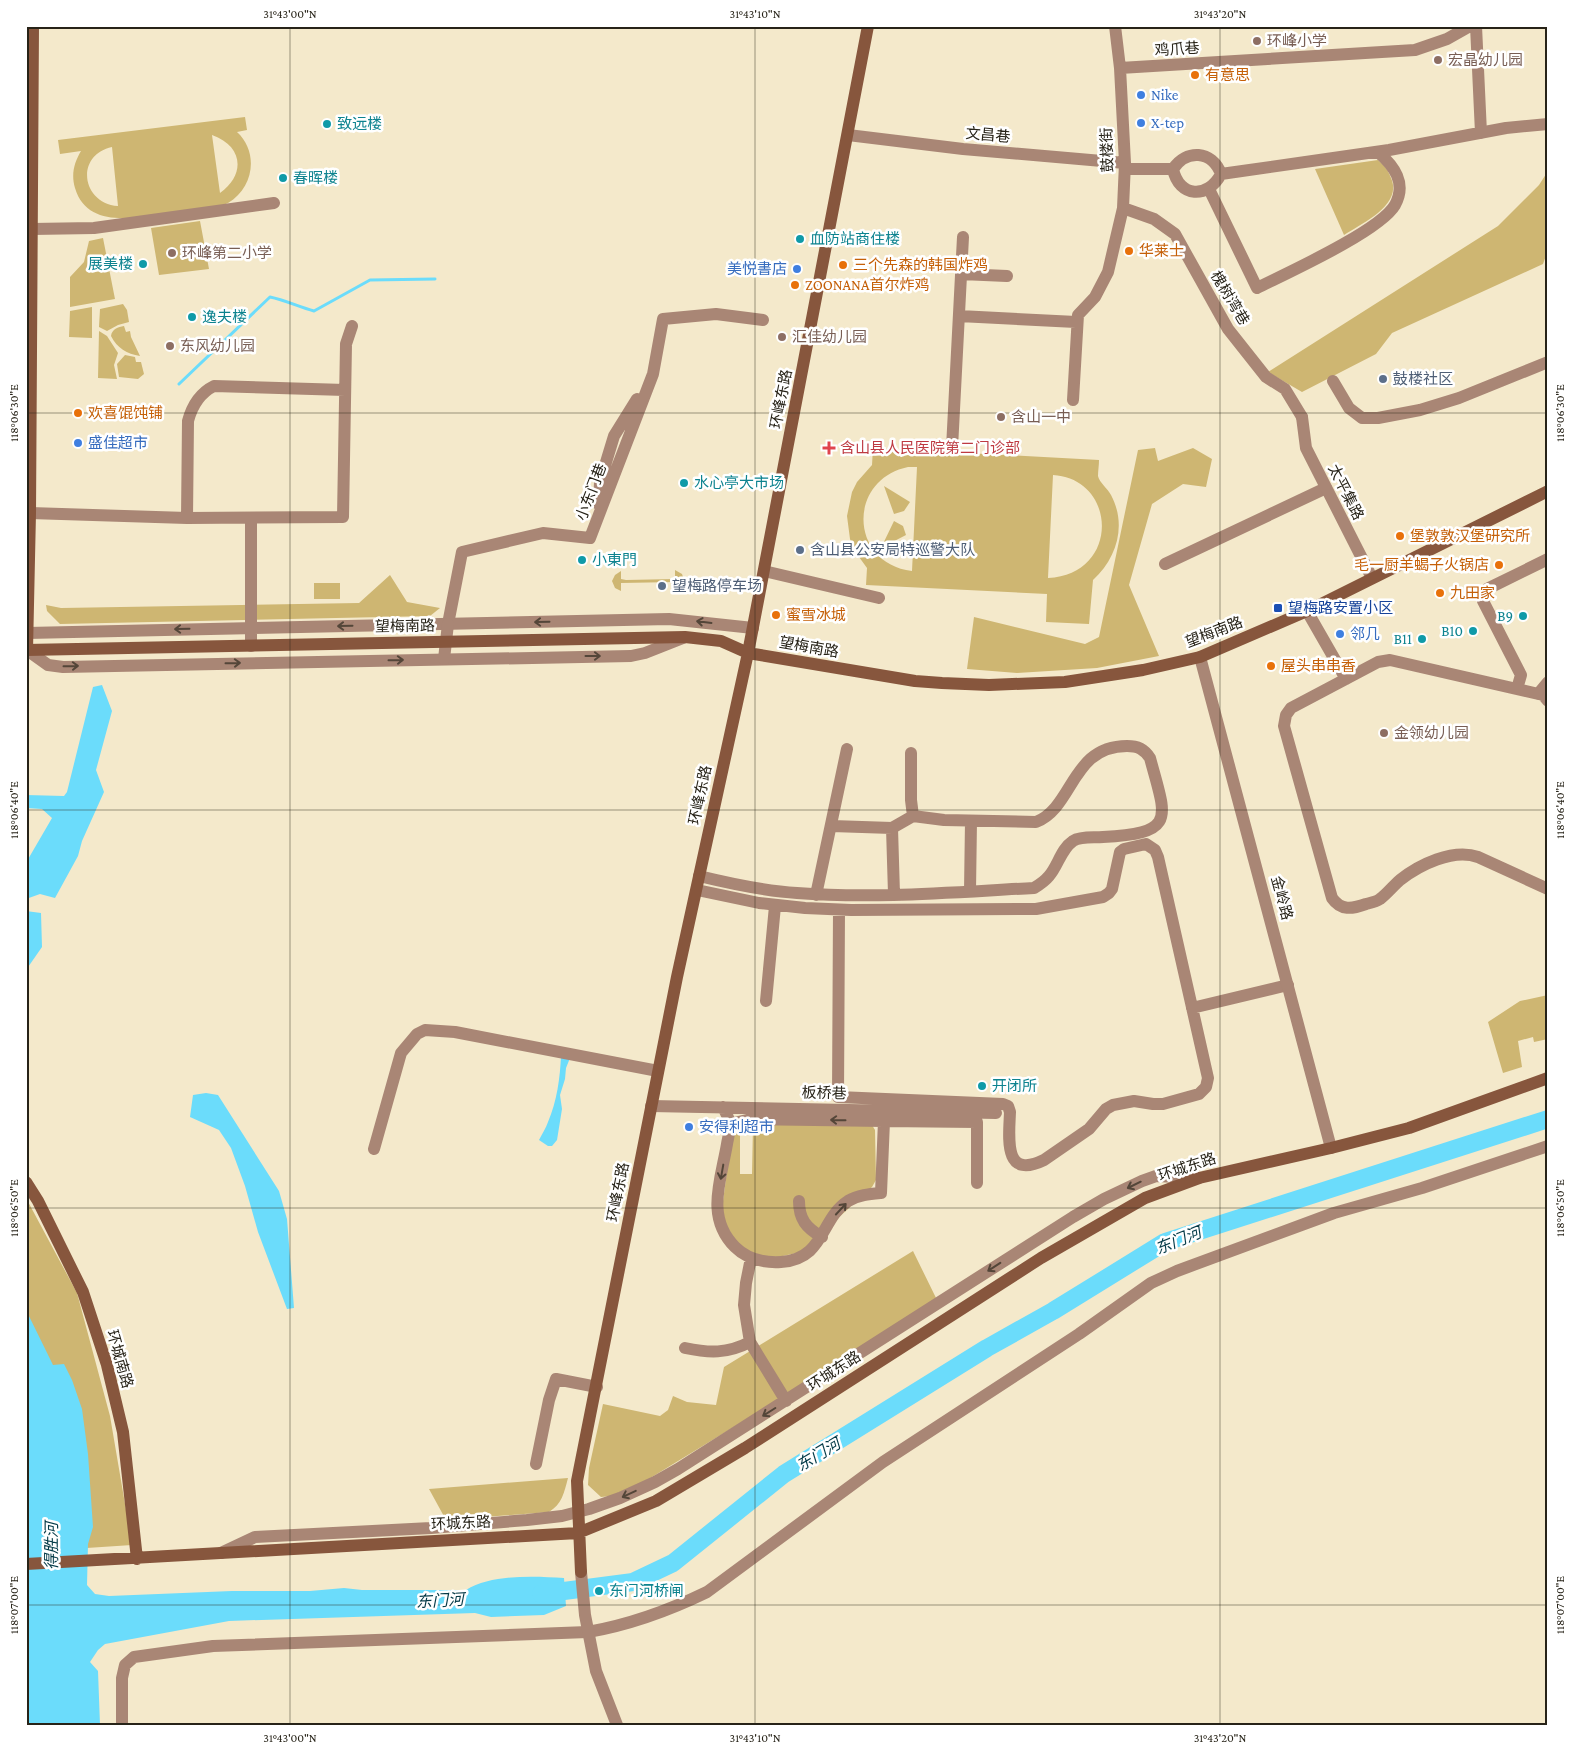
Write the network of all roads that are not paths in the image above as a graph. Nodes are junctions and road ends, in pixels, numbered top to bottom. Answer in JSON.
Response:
{"nodes":[{"id":1,"x":33,"y":26,"type":"edge"},
{"id":2,"x":868,"y":26,"type":"edge"},
{"id":3,"x":1115,"y":26,"type":"edge"},
{"id":4,"x":1470,"y":26,"type":"edge"},
{"id":5,"x":1476,"y":26,"type":"edge"},
{"id":6,"x":1120,"y":68,"type":"junction"},
{"id":7,"x":29,"y":96,"type":"edge"},
{"id":8,"x":1548,"y":124,"type":"edge"},
{"id":9,"x":1481,"y":133,"type":"junction"},
{"id":10,"x":848,"y":135,"type":"junction"},
{"id":11,"x":1378,"y":152,"type":"junction"},
{"id":12,"x":1125,"y":166,"type":"junction"},
{"id":13,"x":1173,"y":169,"type":"junction"},
{"id":14,"x":1221,"y":174,"type":"junction"},
{"id":15,"x":1209,"y":189,"type":"junction"},
{"id":16,"x":274,"y":203,"type":"dead end"},
{"id":17,"x":1123,"y":208,"type":"junction"},
{"id":18,"x":32,"y":230,"type":"junction"},
{"id":19,"x":963,"y":237,"type":"dead end"},
{"id":20,"x":961,"y":274,"type":"junction"},
{"id":21,"x":1007,"y":276,"type":"dead end"},
{"id":22,"x":959,"y":316,"type":"junction"},
{"id":23,"x":763,"y":320,"type":"dead end"},
{"id":24,"x":1076,"y":322,"type":"junction"},
{"id":25,"x":352,"y":326,"type":"dead end"},
{"id":26,"x":28,"y":350,"type":"edge"},
{"id":27,"x":1548,"y":362,"type":"edge"},
{"id":28,"x":28,"y":369,"type":"edge"},
{"id":29,"x":1333,"y":381,"type":"dead end"},
{"id":30,"x":346,"y":390,"type":"junction"},
{"id":31,"x":1073,"y":400,"type":"dead end"},
{"id":32,"x":1302,"y":417,"type":"joint"},
{"id":33,"x":952,"y":448,"type":"dead end"},
{"id":34,"x":1326,"y":488,"type":"junction"},
{"id":35,"x":1548,"y":491,"type":"edge"},
{"id":36,"x":30,"y":513,"type":"junction"},
{"id":37,"x":187,"y":518,"type":"junction"},
{"id":38,"x":251,"y":518,"type":"junction"},
{"id":39,"x":1548,"y":559,"type":"edge"},
{"id":40,"x":1165,"y":564,"type":"dead end"},
{"id":41,"x":764,"y":571,"type":"junction"},
{"id":42,"x":1372,"y":578,"type":"junction"},
{"id":43,"x":879,"y":598,"type":"dead end"},
{"id":44,"x":1307,"y":610,"type":"junction"},
{"id":45,"x":448,"y":624,"type":"junction"},
{"id":46,"x":251,"y":628,"type":"junction"},
{"id":47,"x":753,"y":628,"type":"junction"},
{"id":48,"x":27,"y":633,"type":"edge"},
{"id":49,"x":685,"y":637,"type":"junction"},
{"id":50,"x":446,"y":642,"type":"junction"},
{"id":51,"x":251,"y":646,"type":"junction"},
{"id":52,"x":119,"y":649,"type":"dead end"},
{"id":53,"x":27,"y":650,"type":"edge"},
{"id":54,"x":748,"y":653,"type":"junction"},
{"id":55,"x":1200,"y":658,"type":"junction"},
{"id":56,"x":444,"y":659,"type":"junction"},
{"id":57,"x":1346,"y":679,"type":"junction"},
{"id":58,"x":1548,"y":682,"type":"edge"},
{"id":59,"x":1517,"y":689,"type":"junction"},
{"id":60,"x":1543,"y":697,"type":"edge"},
{"id":61,"x":847,"y":749,"type":"dead end"},
{"id":62,"x":911,"y":752,"type":"dead end"},
{"id":63,"x":913,"y":816,"type":"junction"},
{"id":64,"x":971,"y":821,"type":"junction"},
{"id":65,"x":832,"y":826,"type":"junction"},
{"id":66,"x":892,"y":828,"type":"junction"},
{"id":67,"x":699,"y":876,"type":"junction"},
{"id":68,"x":1548,"y":889,"type":"edge"},
{"id":69,"x":696,"y":890,"type":"junction"},
{"id":70,"x":970,"y":891,"type":"junction"},
{"id":71,"x":894,"y":894,"type":"junction"},
{"id":72,"x":816,"y":895,"type":"junction"},
{"id":73,"x":775,"y":906,"type":"junction"},
{"id":74,"x":839,"y":910,"type":"junction"},
{"id":75,"x":1288,"y":985,"type":"junction"},
{"id":76,"x":766,"y":1001,"type":"dead end"},
{"id":77,"x":1192,"y":1008,"type":"junction"},
{"id":78,"x":658,"y":1071,"type":"junction"},
{"id":79,"x":1548,"y":1078,"type":"edge"},
{"id":80,"x":651,"y":1106,"type":"junction"},
{"id":81,"x":723,"y":1107,"type":"junction"},
{"id":82,"x":996,"y":1113,"type":"dead end"},
{"id":83,"x":884,"y":1121,"type":"junction"},
{"id":84,"x":730,"y":1124,"type":"junction"},
{"id":85,"x":1548,"y":1146,"type":"edge"},
{"id":86,"x":1331,"y":1148,"type":"junction"},
{"id":87,"x":374,"y":1150,"type":"dead end"},
{"id":88,"x":1199,"y":1178,"type":"junction"},
{"id":89,"x":26,"y":1182,"type":"edge"},
{"id":90,"x":977,"y":1183,"type":"dead end"},
{"id":91,"x":799,"y":1201,"type":"dead end"},
{"id":92,"x":822,"y":1237,"type":"junction"},
{"id":93,"x":751,"y":1258,"type":"junction"},
{"id":94,"x":750,"y":1342,"type":"junction"},
{"id":95,"x":685,"y":1348,"type":"dead end"},
{"id":96,"x":597,"y":1387,"type":"junction"},
{"id":97,"x":786,"y":1401,"type":"junction"},
{"id":98,"x":536,"y":1464,"type":"dead end"},
{"id":99,"x":578,"y":1513,"type":"junction"},
{"id":100,"x":578,"y":1532,"type":"junction"},
{"id":101,"x":220,"y":1554,"type":"junction"},
{"id":102,"x":136,"y":1559,"type":"junction"},
{"id":103,"x":26,"y":1564,"type":"edge"},
{"id":104,"x":581,"y":1572,"type":"joint"},
{"id":105,"x":588,"y":1632,"type":"junction"},
{"id":106,"x":122,"y":1725,"type":"edge"},
{"id":107,"x":617,"y":1725,"type":"edge"}],
"edges":[{"from":1,"to":7,"type":"main road"},
{"from":2,"to":10,"type":"main road","name":"环峰东路"},
{"from":3,"to":6,"type":"street","name":"鼓楼街"},
{"from":4,"to":6,"type":"street","name":"鸡爪巷"},
{"from":5,"to":9,"type":"street"},
{"from":6,"to":12,"type":"street","name":"鼓楼街"},
{"from":7,"to":18,"type":"main road"},
{"from":8,"to":9,"type":"street"},
{"from":9,"to":11,"type":"street"},
{"from":10,"to":12,"type":"street","name":"文昌巷"},
{"from":10,"to":41,"type":"main road","name":"环峰东路"},
{"from":11,"to":14,"type":"street"},
{"from":11,"to":15,"type":"street"},
{"from":12,"to":13,"type":"street","name":"文昌巷"},
{"from":12,"to":17,"type":"street","name":"鼓楼街"},
{"from":13,"to":14,"type":"street"},
{"from":13,"to":15,"type":"street"},
{"from":14,"to":15,"type":"street"},
{"from":16,"to":18,"type":"street"},
{"from":17,"to":24,"type":"street","name":"鼓楼街"},
{"from":17,"to":32,"type":"street","name":"槐树湾巷"},
{"from":18,"to":26,"type":"main road"},
{"from":19,"to":20,"type":"street"},
{"from":20,"to":21,"type":"street"},
{"from":20,"to":22,"type":"street"},
{"from":22,"to":24,"type":"street"},
{"from":22,"to":33,"type":"street"},
{"from":23,"to":45,"type":"street","name":"小东门巷"},
{"from":24,"to":31,"type":"street"},
{"from":25,"to":30,"type":"street"},
{"from":26,"to":28,"type":"main road"},
{"from":27,"to":29,"type":"street"},
{"from":28,"to":36,"type":"main road"},
{"from":30,"to":37,"type":"street"},
{"from":30,"to":38,"type":"street"},
{"from":32,"to":34,"type":"street","name":"太平集路"},
{"from":34,"to":40,"type":"street"},
{"from":34,"to":42,"type":"street","name":"太平集路"},
{"from":35,"to":42,"type":"main road","name":"望梅南路"},
{"from":36,"to":37,"type":"street"},
{"from":36,"to":48,"type":"main road"},
{"from":37,"to":38,"type":"street"},
{"from":38,"to":46,"type":"street"},
{"from":39,"to":59,"type":"street"},
{"from":41,"to":43,"type":"street"},
{"from":41,"to":47,"type":"main road","name":"环峰东路"},
{"from":42,"to":44,"type":"main road","name":"望梅南路"},
{"from":44,"to":55,"type":"main road","name":"望梅南路"},
{"from":44,"to":57,"type":"street"},
{"from":45,"to":46,"type":"street","one_way":true},
{"from":47,"to":45,"type":"street","one_way":true},
{"from":45,"to":50,"type":"street"},
{"from":46,"to":48,"type":"street","one_way":true},
{"from":46,"to":51,"type":"street"},
{"from":47,"to":54,"type":"main road","name":"环峰东路"},
{"from":48,"to":53,"type":"main road"},
{"from":49,"to":50,"type":"main road","name":"望梅南路"},
{"from":49,"to":54,"type":"main road","name":"望梅南路"},
{"from":56,"to":49,"type":"street","one_way":true},
{"from":50,"to":51,"type":"main road","name":"望梅南路"},
{"from":50,"to":56,"type":"street"},
{"from":51,"to":53,"type":"main road","name":"望梅南路"},
{"from":52,"to":53,"type":"main road"},
{"from":53,"to":56,"type":"street","one_way":true},
{"from":54,"to":55,"type":"main road","name":"望梅南路"},
{"from":54,"to":67,"type":"main road","name":"环峰东路"},
{"from":55,"to":75,"type":"street","name":"金岭路"},
{"from":57,"to":59,"type":"street"},
{"from":57,"to":68,"type":"street"},
{"from":58,"to":60,"type":"street"},
{"from":59,"to":60,"type":"street"},
{"from":61,"to":65,"type":"street"},
{"from":62,"to":63,"type":"street"},
{"from":63,"to":64,"type":"street"},
{"from":63,"to":66,"type":"street"},
{"from":64,"to":70,"type":"street"},
{"from":64,"to":70,"type":"street"},
{"from":65,"to":66,"type":"street"},
{"from":65,"to":72,"type":"street"},
{"from":66,"to":71,"type":"street"},
{"from":67,"to":69,"type":"main road","name":"环峰东路"},
{"from":67,"to":72,"type":"street"},
{"from":69,"to":73,"type":"street"},
{"from":69,"to":78,"type":"main road","name":"环峰东路"},
{"from":70,"to":71,"type":"street"},
{"from":71,"to":72,"type":"street"},
{"from":73,"to":74,"type":"street"},
{"from":73,"to":76,"type":"street"},
{"from":74,"to":77,"type":"street"},
{"from":74,"to":77,"type":"street"},
{"from":75,"to":77,"type":"street"},
{"from":75,"to":86,"type":"street","name":"金岭路"},
{"from":78,"to":80,"type":"main road","name":"环峰东路"},
{"from":78,"to":87,"type":"street"},
{"from":79,"to":86,"type":"main road","name":"环城东路"},
{"from":80,"to":81,"type":"street","name":"板桥巷"},
{"from":80,"to":96,"type":"main road","name":"环峰东路"},
{"from":81,"to":82,"type":"street","name":"板桥巷"},
{"from":81,"to":84,"type":"street"},
{"from":83,"to":84,"type":"street","one_way":true},
{"from":83,"to":90,"type":"street"},
{"from":92,"to":83,"type":"street","one_way":true},
{"from":84,"to":93,"type":"street","one_way":true},
{"from":85,"to":105,"type":"street"},
{"from":86,"to":88,"type":"main road","name":"环城东路"},
{"from":88,"to":97,"type":"street","one_way":true},
{"from":88,"to":100,"type":"main road","name":"环城东路"},
{"from":89,"to":102,"type":"main road","name":"环城南路"},
{"from":91,"to":92,"type":"street"},
{"from":92,"to":93,"type":"street"},
{"from":93,"to":94,"type":"street"},
{"from":94,"to":95,"type":"street"},
{"from":94,"to":97,"type":"street"},
{"from":96,"to":98,"type":"street"},
{"from":96,"to":99,"type":"main road","name":"环峰东路"},
{"from":97,"to":99,"type":"street","one_way":true},
{"from":99,"to":100,"type":"main road","name":"环峰东路"},
{"from":99,"to":101,"type":"street"},
{"from":100,"to":101,"type":"main road","name":"环城东路"},
{"from":100,"to":104,"type":"main road","name":"环峰东路"},
{"from":101,"to":102,"type":"main road","name":"环城东路"},
{"from":102,"to":103,"type":"main road","name":"环城东路"},
{"from":104,"to":105,"type":"street"},
{"from":105,"to":106,"type":"street"},
{"from":105,"to":107,"type":"street"}]}
